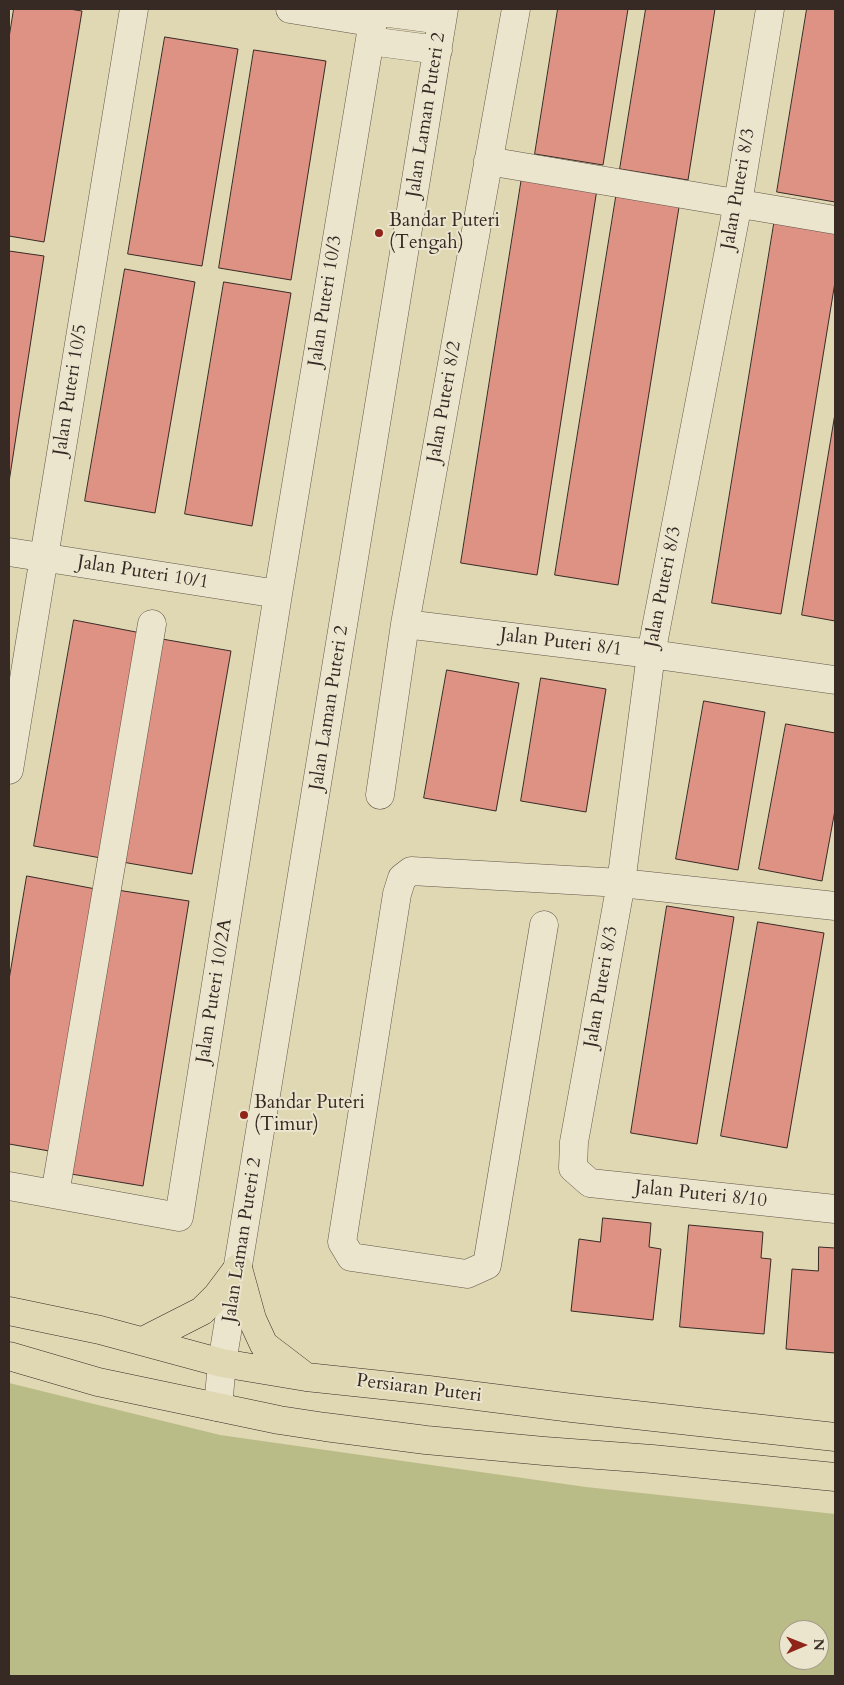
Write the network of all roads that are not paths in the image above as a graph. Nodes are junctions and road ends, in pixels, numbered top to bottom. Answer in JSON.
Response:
{"nodes":[{"id":1,"x":134,"y":9,"type":"edge"},
{"id":2,"x":290,"y":9,"type":"edge"},
{"id":3,"x":516,"y":9,"type":"edge"},
{"id":4,"x":770,"y":9,"type":"edge"},
{"id":5,"x":443,"y":14,"type":"edge"},
{"id":6,"x":369,"y":20,"type":"edge"},
{"id":7,"x":438,"y":50,"type":"junction"},
{"id":8,"x":488,"y":161,"type":"junction"},
{"id":9,"x":738,"y":203,"type":"junction"},
{"id":10,"x":835,"y":220,"type":"edge"},
{"id":11,"x":9,"y":552,"type":"edge"},
{"id":12,"x":44,"y":557,"type":"junction"},
{"id":13,"x":278,"y":594,"type":"junction"},
{"id":14,"x":152,"y":624,"type":"dead end"},
{"id":15,"x":405,"y":624,"type":"junction"},
{"id":16,"x":651,"y":654,"type":"junction"},
{"id":17,"x":835,"y":680,"type":"edge"},
{"id":18,"x":9,"y":770,"type":"edge"},
{"id":19,"x":380,"y":795,"type":"dead end"},
{"id":20,"x":621,"y":883,"type":"junction"},
{"id":21,"x":835,"y":906,"type":"edge"},
{"id":22,"x":544,"y":925,"type":"dead end"},
{"id":23,"x":573,"y":1168,"type":"joint"},
{"id":24,"x":9,"y":1186,"type":"edge"},
{"id":25,"x":55,"y":1194,"type":"junction"},
{"id":26,"x":835,"y":1209,"type":"edge"},
{"id":27,"x":238,"y":1268,"type":"junction"},
{"id":28,"x":9,"y":1311,"type":"edge"},
{"id":29,"x":143,"y":1341,"type":"junction"},
{"id":30,"x":9,"y":1356,"type":"edge"},
{"id":31,"x":222,"y":1362,"type":"junction"},
{"id":32,"x":306,"y":1377,"type":"junction"},
{"id":33,"x":218,"y":1407,"type":"junction"},
{"id":34,"x":835,"y":1437,"type":"edge"},
{"id":35,"x":835,"y":1477,"type":"edge"}],
"edges":[{"from":1,"to":12,"type":"street","name":"Jalan Puteri 10/5"},
{"from":2,"to":6,"type":"street"},
{"from":3,"to":8,"type":"street","name":"Jalan Puteri 8/2"},
{"from":4,"to":9,"type":"street","name":"Jalan Puteri 8/3"},
{"from":5,"to":6,"type":"street"},
{"from":5,"to":7,"type":"street","name":"Jalan Laman Puteri 2"},
{"from":6,"to":7,"type":"street"},
{"from":6,"to":13,"type":"street","name":"Jalan Puteri 10/3"},
{"from":7,"to":27,"type":"street","name":"Jalan Laman Puteri 2"},
{"from":8,"to":9,"type":"street"},
{"from":8,"to":15,"type":"street","name":"Jalan Puteri 8/2"},
{"from":9,"to":10,"type":"street"},
{"from":9,"to":16,"type":"street","name":"Jalan Puteri 8/3"},
{"from":11,"to":12,"type":"street","name":"Jalan Puteri 10/1"},
{"from":12,"to":13,"type":"street","name":"Jalan Puteri 10/1"},
{"from":12,"to":18,"type":"street","name":"Jalan Puteri 10/5"},
{"from":13,"to":25,"type":"street","name":"Jalan Puteri 10/2A"},
{"from":14,"to":25,"type":"street"},
{"from":15,"to":16,"type":"street","name":"Jalan Puteri 8/1"},
{"from":15,"to":19,"type":"street","name":"Jalan Puteri 8/2"},
{"from":16,"to":17,"type":"street","name":"Jalan Puteri 8/1"},
{"from":16,"to":20,"type":"street","name":"Jalan Puteri 8/3"},
{"from":20,"to":21,"type":"street"},
{"from":20,"to":22,"type":"street"},
{"from":20,"to":23,"type":"street","name":"Jalan Puteri 8/3"},
{"from":23,"to":26,"type":"street","name":"Jalan Puteri 8/10"},
{"from":24,"to":25,"type":"street","name":"Jalan Puteri 10/2A"},
{"from":27,"to":29,"type":"main road"},
{"from":27,"to":31,"type":"street","name":"Jalan Laman Puteri 2"},
{"from":27,"to":32,"type":"main road"},
{"from":28,"to":29,"type":"main road","name":"Persiaran Puteri"},
{"from":29,"to":31,"type":"main road","name":"Persiaran Puteri"},
{"from":30,"to":33,"type":"main road"},
{"from":31,"to":32,"type":"main road","name":"Persiaran Puteri"},
{"from":31,"to":33,"type":"street","name":"Jalan Laman Puteri 2"},
{"from":32,"to":34,"type":"main road","name":"Persiaran Puteri"},
{"from":33,"to":35,"type":"main road"}]}
